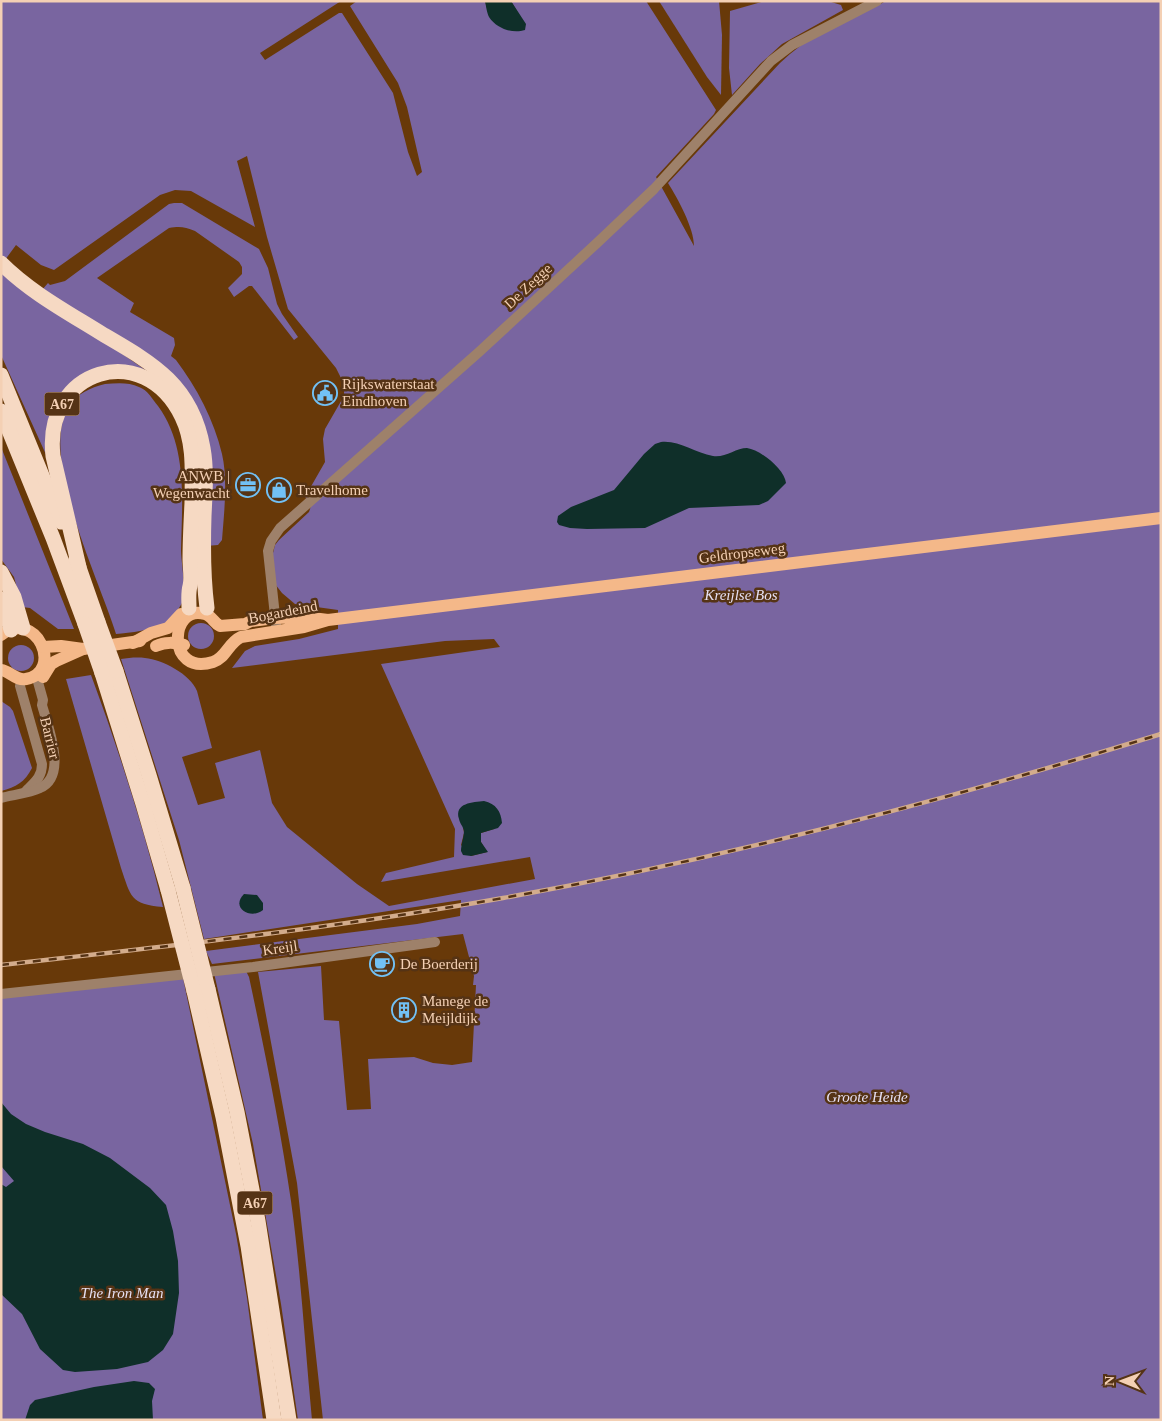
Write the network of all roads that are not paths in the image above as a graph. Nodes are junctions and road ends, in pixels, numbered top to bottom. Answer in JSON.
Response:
{"nodes":[{"id":1,"x":877,"y":1,"type":"edge"},
{"id":2,"x":1,"y":263,"type":"edge"},
{"id":3,"x":1,"y":375,"type":"edge"},
{"id":4,"x":1,"y":411,"type":"edge"},
{"id":5,"x":1,"y":423,"type":"edge"},
{"id":6,"x":19,"y":452,"type":"junction"},
{"id":7,"x":1161,"y":518,"type":"edge"},
{"id":8,"x":79,"y":568,"type":"junction"},
{"id":9,"x":1,"y":572,"type":"edge"},
{"id":10,"x":1,"y":599,"type":"edge"},
{"id":11,"x":196,"y":609,"type":"junction"},
{"id":12,"x":1,"y":610,"type":"edge"},
{"id":13,"x":328,"y":620,"type":"joint"},
{"id":14,"x":92,"y":623,"type":"junction"},
{"id":15,"x":224,"y":624,"type":"junction"},
{"id":16,"x":276,"y":625,"type":"junction"},
{"id":17,"x":9,"y":635,"type":"edge"},
{"id":18,"x":176,"y":637,"type":"junction"},
{"id":19,"x":134,"y":643,"type":"junction"},
{"id":20,"x":83,"y":649,"type":"junction"},
{"id":21,"x":44,"y":650,"type":"junction"},
{"id":22,"x":207,"y":661,"type":"junction"},
{"id":23,"x":2,"y":674,"type":"edge"},
{"id":24,"x":31,"y":682,"type":"junction"},
{"id":25,"x":25,"y":792,"type":"junction"},
{"id":26,"x":1,"y":798,"type":"edge"},
{"id":27,"x":435,"y":942,"type":"dead end"},
{"id":28,"x":201,"y":990,"type":"junction"},
{"id":29,"x":1,"y":994,"type":"edge"},
{"id":30,"x":274,"y":1420,"type":"edge"},
{"id":31,"x":289,"y":1420,"type":"edge"}],
"edges":[{"from":1,"to":16,"type":"street","name":"De Zegge"},
{"from":2,"to":11,"type":"highway"},
{"from":3,"to":8,"type":"highway","number":"A67"},
{"from":4,"to":6,"type":"highway","number":"A67"},
{"from":5,"to":6,"type":"highway","number":"A67"},
{"from":6,"to":14,"type":"highway","number":"A67"},
{"from":7,"to":13,"type":"main road","name":"Geldropseweg"},
{"from":8,"to":11,"type":"highway","number":"A67"},
{"from":8,"to":14,"type":"highway","number":"A67"},
{"from":9,"to":17,"type":"highway"},
{"from":10,"to":17,"type":"highway"},
{"from":11,"to":15,"type":"main road"},
{"from":11,"to":18,"type":"main road"},
{"from":12,"to":17,"type":"highway"},
{"from":13,"to":16,"type":"main road","name":"Bogardeind"},
{"from":14,"to":28,"type":"highway","number":"A67","bridge":true},
{"from":15,"to":16,"type":"main road","name":"Bogardeind"},
{"from":15,"to":22,"type":"main road"},
{"from":16,"to":22,"type":"main road","name":"Bogardeind"},
{"from":17,"to":21,"type":"main road"},
{"from":18,"to":19,"type":"main road"},
{"from":18,"to":19,"type":"main road"},
{"from":18,"to":22,"type":"main road"},
{"from":19,"to":20,"type":"main road"},
{"from":20,"to":21,"type":"main road"},
{"from":20,"to":24,"type":"main road"},
{"from":21,"to":24,"type":"main road"},
{"from":23,"to":24,"type":"main road"},
{"from":24,"to":25,"type":"street","name":"Barrier"},
{"from":24,"to":25,"type":"street","name":"Barrier"},
{"from":25,"to":26,"type":"street","name":"Barrier"},
{"from":27,"to":29,"type":"street","name":"Kreijl"},
{"from":28,"to":30,"type":"highway","number":"A67"},
{"from":28,"to":31,"type":"highway","number":"A67"}]}
